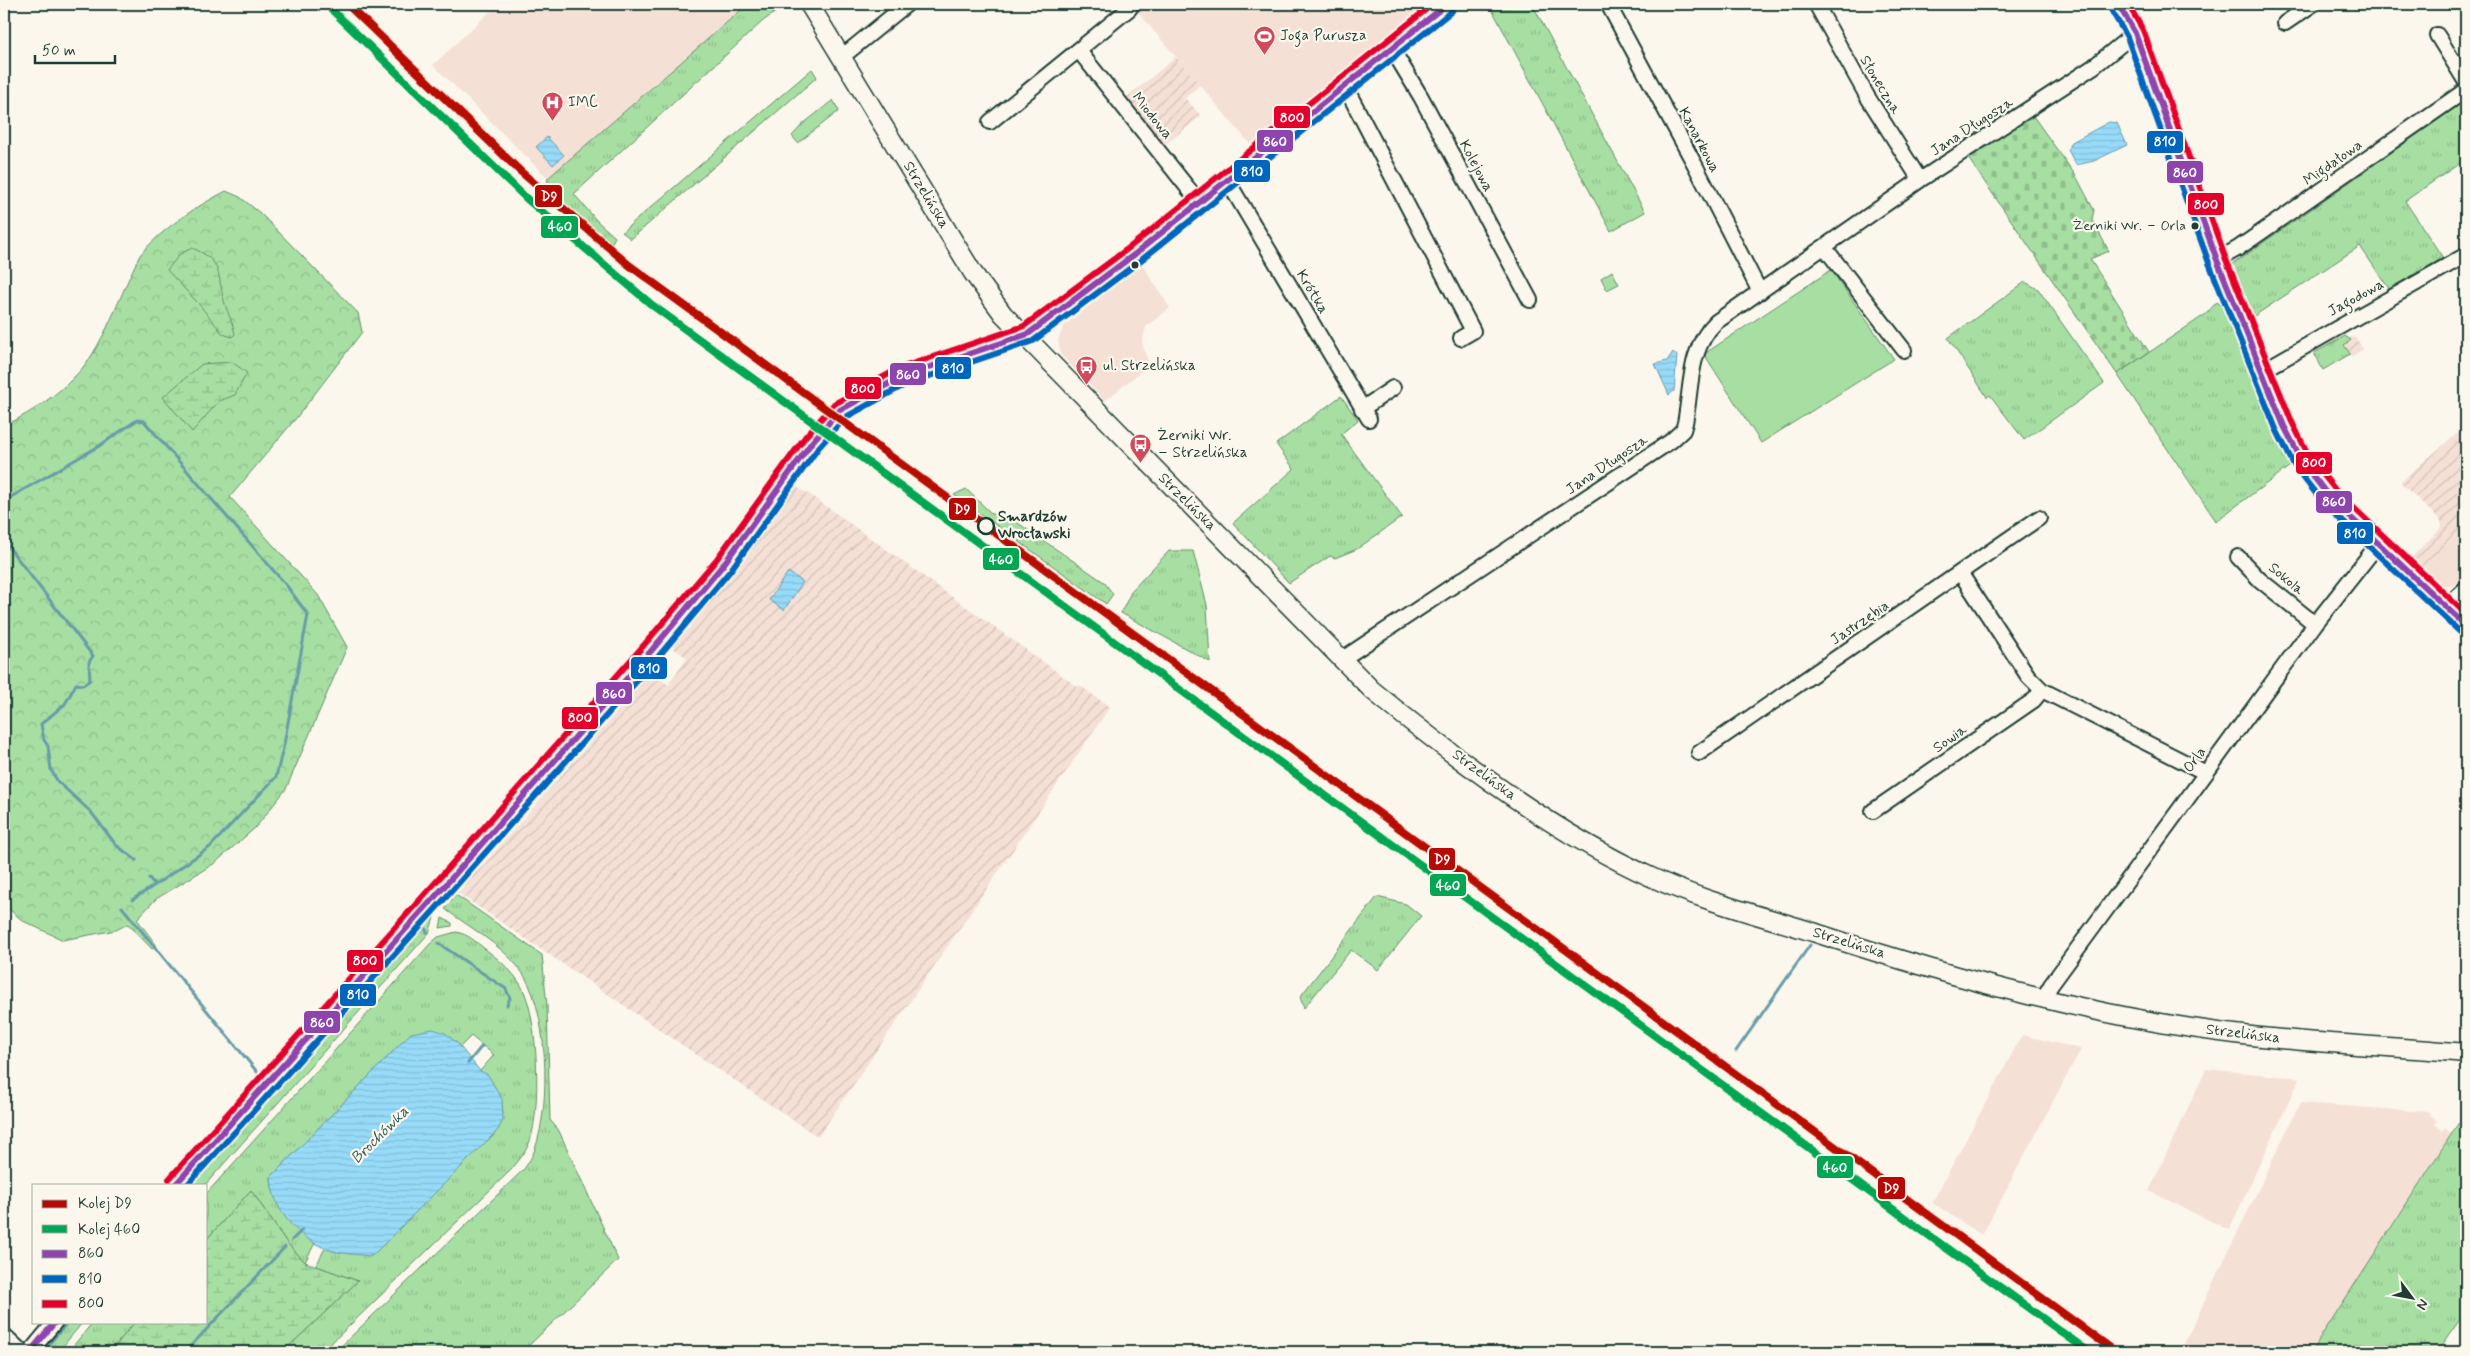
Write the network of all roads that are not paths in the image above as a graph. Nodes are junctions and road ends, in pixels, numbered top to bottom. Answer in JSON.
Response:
{"nodes":[{"id":1,"x":809,"y":4,"type":"edge"},
{"id":2,"x":907,"y":4,"type":"edge"},
{"id":3,"x":1447,"y":4,"type":"edge"},
{"id":4,"x":1608,"y":4,"type":"edge"},
{"id":5,"x":1816,"y":4,"type":"edge"},
{"id":6,"x":2118,"y":4,"type":"edge"},
{"id":7,"x":2313,"y":4,"type":"edge"},
{"id":8,"x":1130,"y":8,"type":"dead end"},
{"id":9,"x":2285,"y":23,"type":"dead end"},
{"id":10,"x":2135,"y":33,"type":"junction"},
{"id":11,"x":2436,"y":35,"type":"dead end"},
{"id":12,"x":1392,"y":49,"type":"junction"},
{"id":13,"x":1078,"y":51,"type":"junction"},
{"id":14,"x":843,"y":56,"type":"junction"},
{"id":15,"x":2466,"y":82,"type":"edge"},
{"id":16,"x":1345,"y":86,"type":"junction"},
{"id":17,"x":2466,"y":90,"type":"edge"},
{"id":18,"x":990,"y":122,"type":"dead end"},
{"id":19,"x":1227,"y":180,"type":"junction"},
{"id":20,"x":1920,"y":180,"type":"junction"},
{"id":21,"x":1199,"y":202,"type":"junction"},
{"id":22,"x":1825,"y":248,"type":"junction"},
{"id":23,"x":2466,"y":255,"type":"edge"},
{"id":24,"x":2217,"y":260,"type":"junction"},
{"id":25,"x":1760,"y":292,"type":"junction"},
{"id":26,"x":1530,"y":300,"type":"dead end"},
{"id":27,"x":1467,"y":334,"type":"dead end"},
{"id":28,"x":1024,"y":337,"type":"junction"},
{"id":29,"x":1904,"y":350,"type":"dead end"},
{"id":30,"x":2262,"y":371,"type":"junction"},
{"id":31,"x":1393,"y":388,"type":"dead end"},
{"id":32,"x":2038,"y":518,"type":"dead end"},
{"id":33,"x":2379,"y":543,"type":"junction"},
{"id":34,"x":2238,"y":557,"type":"dead end"},
{"id":35,"x":1961,"y":574,"type":"junction"},
{"id":36,"x":2466,"y":588,"type":"edge"},
{"id":37,"x":2446,"y":607,"type":"junction"},
{"id":38,"x":2315,"y":624,"type":"junction"},
{"id":39,"x":2466,"y":626,"type":"edge"},
{"id":40,"x":1341,"y":660,"type":"junction"},
{"id":41,"x":2042,"y":690,"type":"junction"},
{"id":42,"x":1700,"y":753,"type":"dead end"},
{"id":43,"x":2206,"y":773,"type":"junction"},
{"id":44,"x":1873,"y":811,"type":"dead end"},
{"id":45,"x":2043,"y":999,"type":"junction"},
{"id":46,"x":2466,"y":1052,"type":"edge"},
{"id":47,"x":177,"y":1184,"type":"edge"},
{"id":48,"x":52,"y":1324,"type":"edge"},
{"id":49,"x":4,"y":1335,"type":"edge"},
{"id":50,"x":22,"y":1352,"type":"edge"},
{"id":51,"x":30,"y":1352,"type":"edge"}],
"edges":[{"from":1,"to":14,"type":"main road","name":"Strzelińska"},
{"from":2,"to":14,"type":"street"},
{"from":3,"to":12,"type":"street"},
{"from":4,"to":25,"type":"street","name":"Kanarkowa"},
{"from":5,"to":20,"type":"street","name":"Słoneczna"},
{"from":6,"to":10,"type":"street"},
{"from":7,"to":9,"type":"street"},
{"from":8,"to":13,"type":"street"},
{"from":10,"to":20,"type":"street","name":"Jana Długosza"},
{"from":10,"to":24,"type":"street"},
{"from":11,"to":15,"type":"street"},
{"from":12,"to":16,"type":"street"},
{"from":12,"to":26,"type":"street","name":"Kolejowa"},
{"from":13,"to":18,"type":"street"},
{"from":13,"to":21,"type":"street","name":"Miodowa"},
{"from":14,"to":28,"type":"main road","name":"Strzelińska"},
{"from":16,"to":19,"type":"street"},
{"from":16,"to":27,"type":"street"},
{"from":17,"to":24,"type":"street","name":"Migdałowa"},
{"from":19,"to":21,"type":"street"},
{"from":19,"to":31,"type":"street","name":"Krótka"},
{"from":20,"to":22,"type":"street","name":"Jana Długosza"},
{"from":21,"to":28,"type":"street"},
{"from":22,"to":25,"type":"street","name":"Jana Długosza"},
{"from":22,"to":29,"type":"street"},
{"from":23,"to":30,"type":"street","name":"Jagodowa"},
{"from":24,"to":30,"type":"street"},
{"from":25,"to":40,"type":"street","name":"Jana Długosza"},
{"from":28,"to":40,"type":"main road","name":"Strzelińska"},
{"from":28,"to":47,"type":"street"},
{"from":30,"to":33,"type":"street"},
{"from":32,"to":35,"type":"street","name":"Jastrzębia"},
{"from":33,"to":37,"type":"street"},
{"from":33,"to":38,"type":"street","name":"Orla"},
{"from":34,"to":38,"type":"street","name":"Sokola"},
{"from":35,"to":41,"type":"street"},
{"from":35,"to":42,"type":"street","name":"Jastrzębia"},
{"from":36,"to":37,"type":"street"},
{"from":37,"to":39,"type":"street"},
{"from":38,"to":43,"type":"street","name":"Orla"},
{"from":40,"to":45,"type":"main road","name":"Strzelińska"},
{"from":41,"to":43,"type":"street"},
{"from":41,"to":44,"type":"street","name":"Sowia"},
{"from":43,"to":45,"type":"street","name":"Orla"},
{"from":45,"to":46,"type":"main road","name":"Strzelińska"},
{"from":48,"to":51,"type":"street"},
{"from":49,"to":50,"type":"street"}]}
